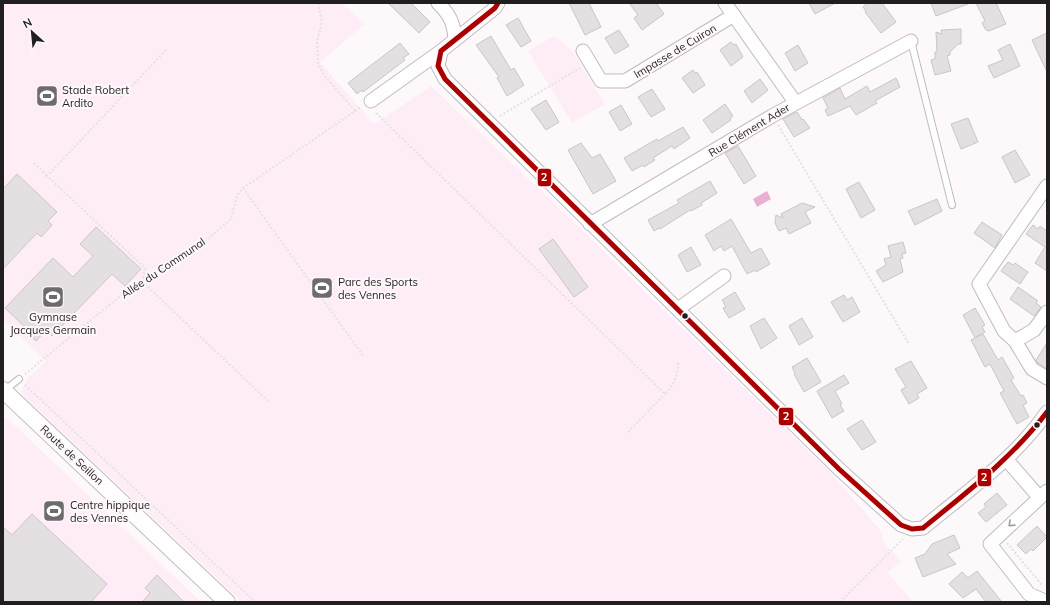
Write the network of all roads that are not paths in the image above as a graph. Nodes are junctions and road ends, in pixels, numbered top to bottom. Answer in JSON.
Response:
{"nodes":[{"id":1,"x":438,"y":3,"type":"edge"},
{"id":2,"x":498,"y":3,"type":"edge"},
{"id":3,"x":725,"y":3,"type":"edge"},
{"id":4,"x":734,"y":15,"type":"junction"},
{"id":5,"x":456,"y":40,"type":"junction"},
{"id":6,"x":911,"y":41,"type":"joint"},
{"id":7,"x":441,"y":51,"type":"junction"},
{"id":8,"x":583,"y":51,"type":"dead end"},
{"id":9,"x":368,"y":102,"type":"road end"},
{"id":10,"x":796,"y":102,"type":"junction"},
{"id":11,"x":1047,"y":186,"type":"edge"},
{"id":12,"x":952,"y":204,"type":"dead end"},
{"id":13,"x":590,"y":224,"type":"junction"},
{"id":14,"x":724,"y":276,"type":"dead end"},
{"id":15,"x":678,"y":309,"type":"junction"},
{"id":16,"x":1047,"y":312,"type":"edge"},
{"id":17,"x":1015,"y":341,"type":"junction"},
{"id":18,"x":1032,"y":369,"type":"junction"},
{"id":19,"x":1047,"y":378,"type":"edge"},
{"id":20,"x":19,"y":379,"type":"road end"},
{"id":21,"x":1035,"y":384,"type":"dead end"},
{"id":22,"x":3,"y":391,"type":"edge"},
{"id":23,"x":1047,"y":412,"type":"edge"},
{"id":24,"x":1006,"y":459,"type":"junction"},
{"id":25,"x":1043,"y":494,"type":"edge"},
{"id":26,"x":1043,"y":600,"type":"edge"},
{"id":27,"x":227,"y":602,"type":"edge"}],
"edges":[{"from":1,"to":5,"type":"street"},
{"from":2,"to":5,"type":"street"},
{"from":3,"to":4,"type":"street"},
{"from":4,"to":8,"type":"street","name":"Impasse de Cuiron"},
{"from":4,"to":10,"type":"street"},
{"from":5,"to":7,"type":"street"},
{"from":6,"to":10,"type":"street","name":"Rue Clément Ader"},
{"from":6,"to":12,"type":"lane"},
{"from":7,"to":9,"type":"street"},
{"from":7,"to":13,"type":"street"},
{"from":10,"to":13,"type":"street","name":"Rue Clément Ader"},
{"from":11,"to":17,"type":"street"},
{"from":13,"to":15,"type":"street"},
{"from":14,"to":15,"type":"street"},
{"from":15,"to":24,"type":"street"},
{"from":16,"to":17,"type":"street"},
{"from":17,"to":18,"type":"street"},
{"from":18,"to":19,"type":"street"},
{"from":18,"to":21,"type":"street"},
{"from":20,"to":22,"type":"lane"},
{"from":22,"to":27,"type":"street","name":"Route de Seillon"},
{"from":23,"to":24,"type":"street"},
{"from":24,"to":25,"type":"street"},
{"from":25,"to":26,"type":"street","one_way":true}]}
